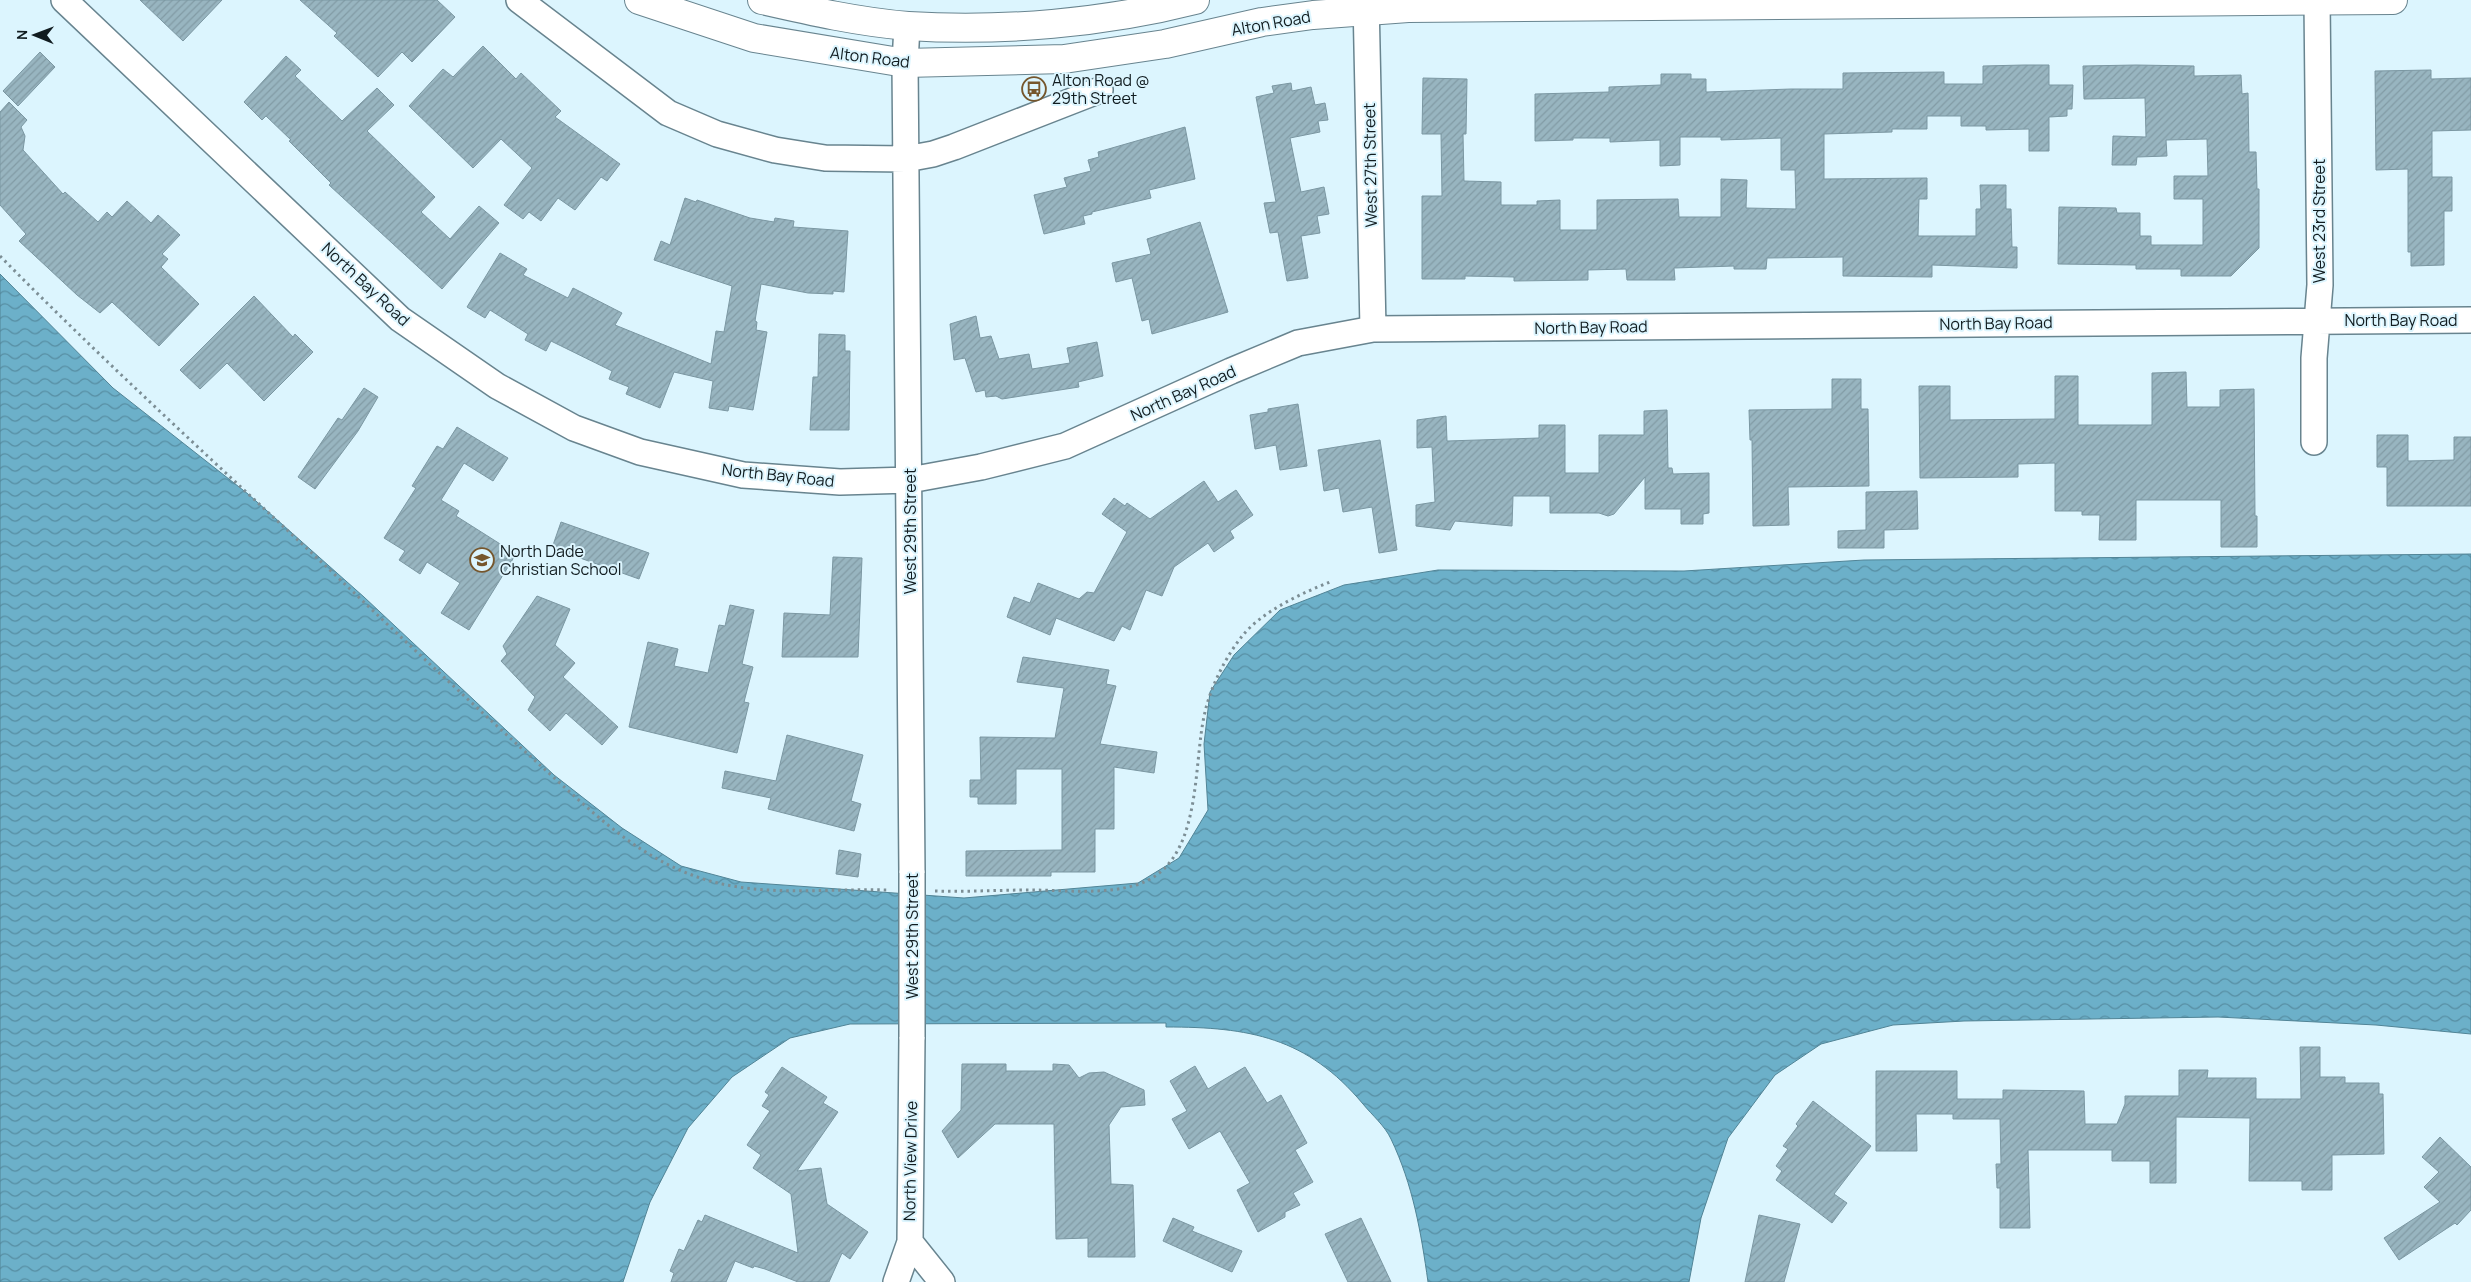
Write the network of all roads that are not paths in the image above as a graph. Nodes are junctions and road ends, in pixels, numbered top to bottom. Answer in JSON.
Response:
{"nodes":[{"id":1,"x":64,"y":0,"type":"edge"},
{"id":2,"x":519,"y":0,"type":"edge"},
{"id":3,"x":639,"y":0,"type":"edge"},
{"id":4,"x":762,"y":0,"type":"edge"},
{"id":5,"x":1195,"y":0,"type":"edge"},
{"id":6,"x":2317,"y":0,"type":"edge"},
{"id":7,"x":2393,"y":0,"type":"edge"},
{"id":8,"x":1366,"y":5,"type":"edge"},
{"id":9,"x":907,"y":26,"type":"junction"},
{"id":10,"x":905,"y":63,"type":"junction"},
{"id":11,"x":1100,"y":90,"type":"dead end"},
{"id":12,"x":906,"y":159,"type":"junction"},
{"id":13,"x":2317,"y":320,"type":"junction"},
{"id":14,"x":2471,"y":320,"type":"edge"},
{"id":15,"x":1373,"y":329,"type":"junction"},
{"id":16,"x":2314,"y":442,"type":"dead end"},
{"id":17,"x":910,"y":480,"type":"junction"},
{"id":18,"x":912,"y":1037,"type":"joint"},
{"id":19,"x":910,"y":1242,"type":"junction"},
{"id":20,"x":896,"y":1282,"type":"edge"},
{"id":21,"x":942,"y":1282,"type":"edge"}],
"edges":[{"from":1,"to":17,"type":"street","name":"North Bay Road"},
{"from":2,"to":12,"type":"street"},
{"from":3,"to":10,"type":"highway","name":"Alton Road"},
{"from":4,"to":9,"type":"highway"},
{"from":5,"to":9,"type":"highway"},
{"from":6,"to":7,"type":"highway","name":"Alton Road"},
{"from":6,"to":8,"type":"highway","name":"Alton Road"},
{"from":6,"to":13,"type":"street","name":"West 23rd Street"},
{"from":8,"to":10,"type":"highway","name":"Alton Road"},
{"from":8,"to":15,"type":"street","name":"West 27th Street"},
{"from":9,"to":10,"type":"street","name":"West 29th Street"},
{"from":10,"to":12,"type":"street","name":"West 29th Street"},
{"from":11,"to":12,"type":"street"},
{"from":12,"to":17,"type":"street","name":"West 29th Street"},
{"from":13,"to":14,"type":"street","name":"North Bay Road"},
{"from":13,"to":15,"type":"street","name":"North Bay Road"},
{"from":13,"to":16,"type":"street","name":"West 23rd Street"},
{"from":15,"to":17,"type":"street","name":"North Bay Road"},
{"from":17,"to":18,"type":"street","name":"West 29th Street","bridge":true},
{"from":18,"to":19,"type":"street","name":"North View Drive"},
{"from":19,"to":20,"type":"street","name":"North View Drive"},
{"from":19,"to":21,"type":"street"}]}
